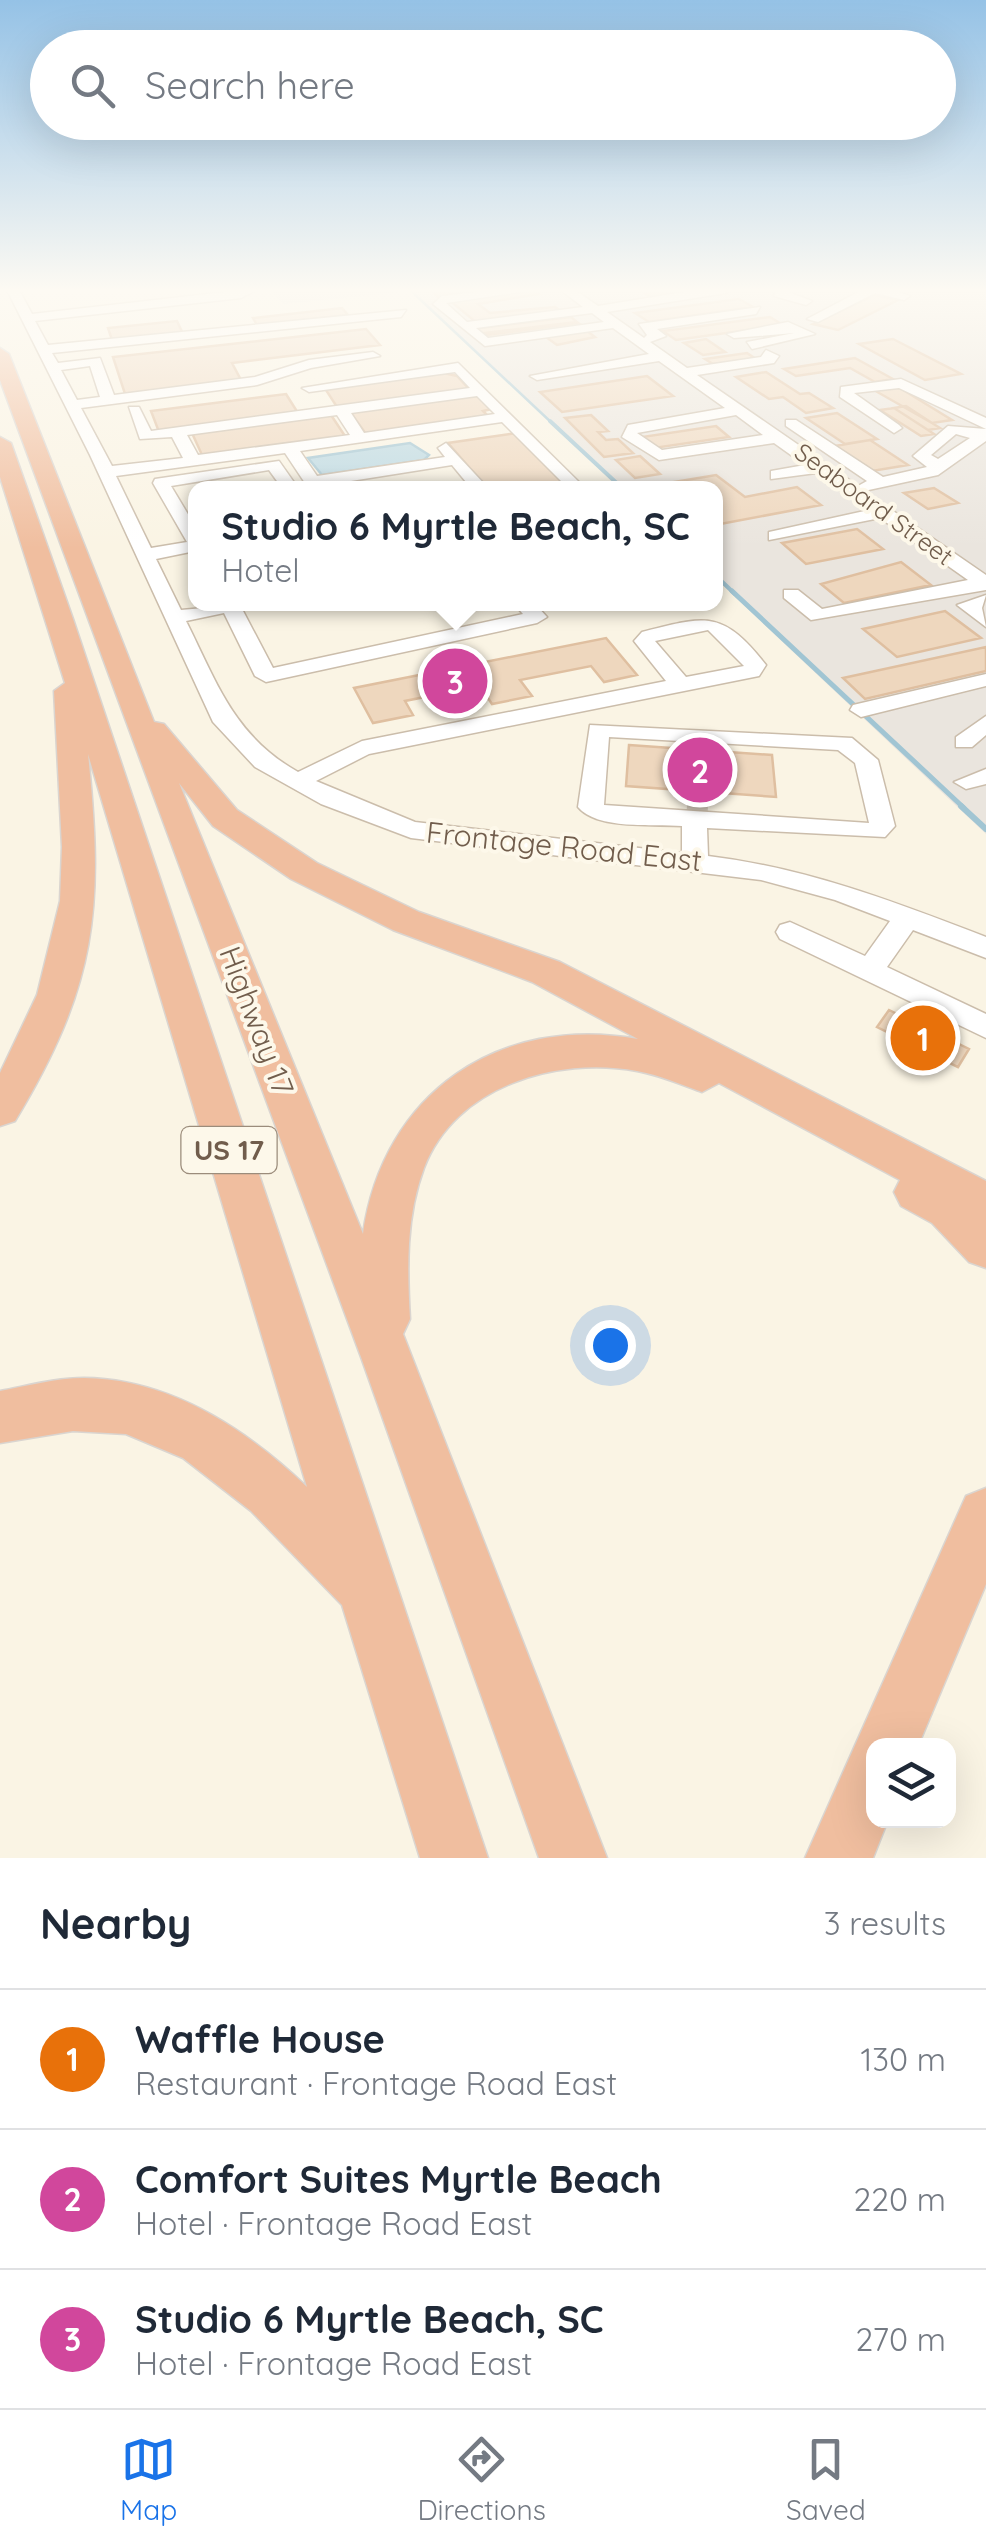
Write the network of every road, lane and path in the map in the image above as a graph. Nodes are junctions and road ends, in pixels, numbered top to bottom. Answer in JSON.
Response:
{"nodes":[{"id":1,"x":8,"y":375,"type":"edge"},
{"id":2,"x":55,"y":375,"type":"edge"},
{"id":3,"x":100,"y":375,"type":"edge"},
{"id":4,"x":276,"y":375,"type":"edge"},
{"id":5,"x":403,"y":375,"type":"edge"},
{"id":6,"x":465,"y":375,"type":"edge"},
{"id":7,"x":540,"y":375,"type":"edge"},
{"id":8,"x":698,"y":375,"type":"edge"},
{"id":9,"x":537,"y":376,"type":"dead end"},
{"id":10,"x":731,"y":383,"type":"dead end"},
{"id":11,"x":309,"y":388,"type":"junction"},
{"id":12,"x":481,"y":391,"type":"junction"},
{"id":13,"x":108,"y":400,"type":"junction"},
{"id":14,"x":738,"y":408,"type":"junction"},
{"id":15,"x":134,"y":410,"type":"junction"},
{"id":16,"x":334,"y":411,"type":"junction"},
{"id":17,"x":75,"y":412,"type":"junction"},
{"id":18,"x":775,"y":412,"type":"dead end"},
{"id":19,"x":511,"y":422,"type":"junction"},
{"id":20,"x":894,"y":428,"type":"dead end"},
{"id":21,"x":414,"y":430,"type":"junction"},
{"id":22,"x":985,"y":431,"type":"edge"},
{"id":23,"x":176,"y":432,"type":"junction"},
{"id":24,"x":780,"y":437,"type":"junction"},
{"id":25,"x":360,"y":438,"type":"junction"},
{"id":26,"x":437,"y":438,"type":"junction"},
{"id":27,"x":0,"y":444,"type":"edge"},
{"id":28,"x":290,"y":446,"type":"junction"},
{"id":29,"x":193,"y":460,"type":"junction"},
{"id":30,"x":456,"y":460,"type":"junction"},
{"id":31,"x":820,"y":466,"type":"junction"},
{"id":32,"x":106,"y":472,"type":"junction"},
{"id":33,"x":777,"y":475,"type":"dead end"},
{"id":34,"x":285,"y":481,"type":"edge"},
{"id":35,"x":312,"y":481,"type":"edge"},
{"id":36,"x":320,"y":481,"type":"edge"},
{"id":37,"x":474,"y":481,"type":"edge"},
{"id":38,"x":570,"y":481,"type":"edge"},
{"id":39,"x":881,"y":483,"type":"junction"},
{"id":40,"x":849,"y":488,"type":"junction"},
{"id":41,"x":817,"y":493,"type":"dead end"},
{"id":42,"x":884,"y":512,"type":"junction"},
{"id":43,"x":188,"y":531,"type":"edge"},
{"id":44,"x":775,"y":536,"type":"dead end"},
{"id":45,"x":188,"y":546,"type":"edge"},
{"id":46,"x":146,"y":555,"type":"junction"},
{"id":47,"x":982,"y":581,"type":"edge"},
{"id":48,"x":791,"y":594,"type":"dead end"},
{"id":49,"x":202,"y":611,"type":"edge"},
{"id":50,"x":236,"y":611,"type":"edge"},
{"id":51,"x":488,"y":611,"type":"edge"},
{"id":52,"x":530,"y":611,"type":"edge"},
{"id":53,"x":175,"y":617,"type":"junction"},
{"id":54,"x":986,"y":620,"type":"edge"},
{"id":55,"x":500,"y":625,"type":"junction"},
{"id":56,"x":70,"y":654,"type":"junction"},
{"id":57,"x":975,"y":682,"type":"edge"},
{"id":58,"x":681,"y":685,"type":"dead end"},
{"id":59,"x":986,"y":705,"type":"edge"},
{"id":60,"x":132,"y":706,"type":"junction"},
{"id":61,"x":861,"y":710,"type":"dead end"},
{"id":62,"x":986,"y":723,"type":"edge"},
{"id":63,"x":964,"y":742,"type":"dead end"},
{"id":64,"x":298,"y":782,"type":"junction"},
{"id":65,"x":699,"y":813,"type":"junction"},
{"id":66,"x":694,"y":860,"type":"junction"},
{"id":67,"x":908,"y":916,"type":"junction"},
{"id":68,"x":790,"y":932,"type":"dead end"},
{"id":69,"x":986,"y":948,"type":"edge"},
{"id":70,"x":870,"y":970,"type":"junction"},
{"id":71,"x":986,"y":1027,"type":"edge"},
{"id":72,"x":0,"y":1109,"type":"edge"},
{"id":73,"x":986,"y":1204,"type":"edge"},
{"id":74,"x":986,"y":1247,"type":"edge"},
{"id":75,"x":387,"y":1356,"type":"junction"},
{"id":76,"x":0,"y":1417,"type":"edge"},
{"id":77,"x":986,"y":1516,"type":"edge"},
{"id":78,"x":365,"y":1588,"type":"junction"},
{"id":79,"x":889,"y":1738,"type":"edge"},
{"id":80,"x":866,"y":1795,"type":"edge"},
{"id":81,"x":454,"y":1858,"type":"edge"},
{"id":82,"x":573,"y":1858,"type":"edge"},
{"id":83,"x":839,"y":1858,"type":"edge"}],
"edges":[{"from":1,"to":60,"type":"highway","name":"Highway 17","number":"US 17"},
{"from":2,"to":17,"type":"street","name":"Frontage Road East"},
{"from":3,"to":13,"type":"street"},
{"from":4,"to":13,"type":"street"},
{"from":5,"to":11,"type":"street"},
{"from":6,"to":12,"type":"street"},
{"from":7,"to":9,"type":"street"},
{"from":8,"to":14,"type":"street","name":"Seaboard Street"},
{"from":10,"to":14,"type":"street"},
{"from":11,"to":15,"type":"street"},
{"from":11,"to":16,"type":"street"},
{"from":12,"to":16,"type":"street"},
{"from":12,"to":19,"type":"street"},
{"from":13,"to":17,"type":"street"},
{"from":14,"to":24,"type":"street","name":"Seaboard Street"},
{"from":14,"to":24,"type":"street"},
{"from":15,"to":17,"type":"street"},
{"from":15,"to":23,"type":"street"},
{"from":16,"to":23,"type":"street"},
{"from":16,"to":25,"type":"street"},
{"from":17,"to":32,"type":"street","name":"Frontage Road East"},
{"from":18,"to":39,"type":"street"},
{"from":19,"to":21,"type":"street"},
{"from":19,"to":26,"type":"street"},
{"from":19,"to":38,"type":"street"},
{"from":20,"to":22,"type":"street"},
{"from":21,"to":25,"type":"street"},
{"from":21,"to":26,"type":"street"},
{"from":22,"to":39,"type":"street"},
{"from":23,"to":29,"type":"street"},
{"from":24,"to":31,"type":"street","name":"Seaboard Street"},
{"from":25,"to":28,"type":"street"},
{"from":26,"to":30,"type":"street"},
{"from":27,"to":56,"type":"highway","name":"Highway 17","number":"US 17"},
{"from":28,"to":29,"type":"street"},
{"from":28,"to":35,"type":"street"},
{"from":29,"to":32,"type":"street"},
{"from":30,"to":36,"type":"street"},
{"from":30,"to":37,"type":"street"},
{"from":31,"to":33,"type":"street"},
{"from":31,"to":40,"type":"street","name":"Seaboard Street"},
{"from":32,"to":46,"type":"street","name":"Frontage Road East"},
{"from":34,"to":43,"type":"street"},
{"from":39,"to":40,"type":"street"},
{"from":40,"to":41,"type":"street"},
{"from":40,"to":42,"type":"street","name":"Seaboard Street"},
{"from":42,"to":44,"type":"street"},
{"from":42,"to":47,"type":"street","name":"Seaboard Street"},
{"from":45,"to":46,"type":"street"},
{"from":46,"to":53,"type":"street","name":"Frontage Road East"},
{"from":47,"to":48,"type":"street"},
{"from":47,"to":54,"type":"street"},
{"from":49,"to":53,"type":"street"},
{"from":50,"to":55,"type":"street"},
{"from":51,"to":55,"type":"street"},
{"from":52,"to":55,"type":"street"},
{"from":53,"to":64,"type":"street","name":"Frontage Road East"},
{"from":56,"to":72,"type":"highway"},
{"from":56,"to":78,"type":"highway","name":"Highway 17","number":"US 17"},
{"from":57,"to":59,"type":"street"},
{"from":57,"to":61,"type":"street"},
{"from":58,"to":64,"type":"street"},
{"from":60,"to":73,"type":"highway"},
{"from":60,"to":75,"type":"highway","name":"Highway 17","number":"US 17"},
{"from":62,"to":63,"type":"street"},
{"from":64,"to":66,"type":"street","name":"Frontage Road East"},
{"from":65,"to":65,"type":"street"},
{"from":65,"to":66,"type":"street"},
{"from":66,"to":67,"type":"street","name":"Frontage Road East"},
{"from":67,"to":69,"type":"street","name":"Frontage Road East"},
{"from":67,"to":70,"type":"street"},
{"from":68,"to":70,"type":"street"},
{"from":70,"to":71,"type":"street"},
{"from":74,"to":75,"type":"highway"},
{"from":75,"to":82,"type":"highway","name":"Highway 17","number":"US 17"},
{"from":76,"to":78,"type":"highway"},
{"from":77,"to":79,"type":"highway"},
{"from":78,"to":81,"type":"highway","name":"Highway 17","number":"US 17"},
{"from":80,"to":83,"type":"highway"}]}
